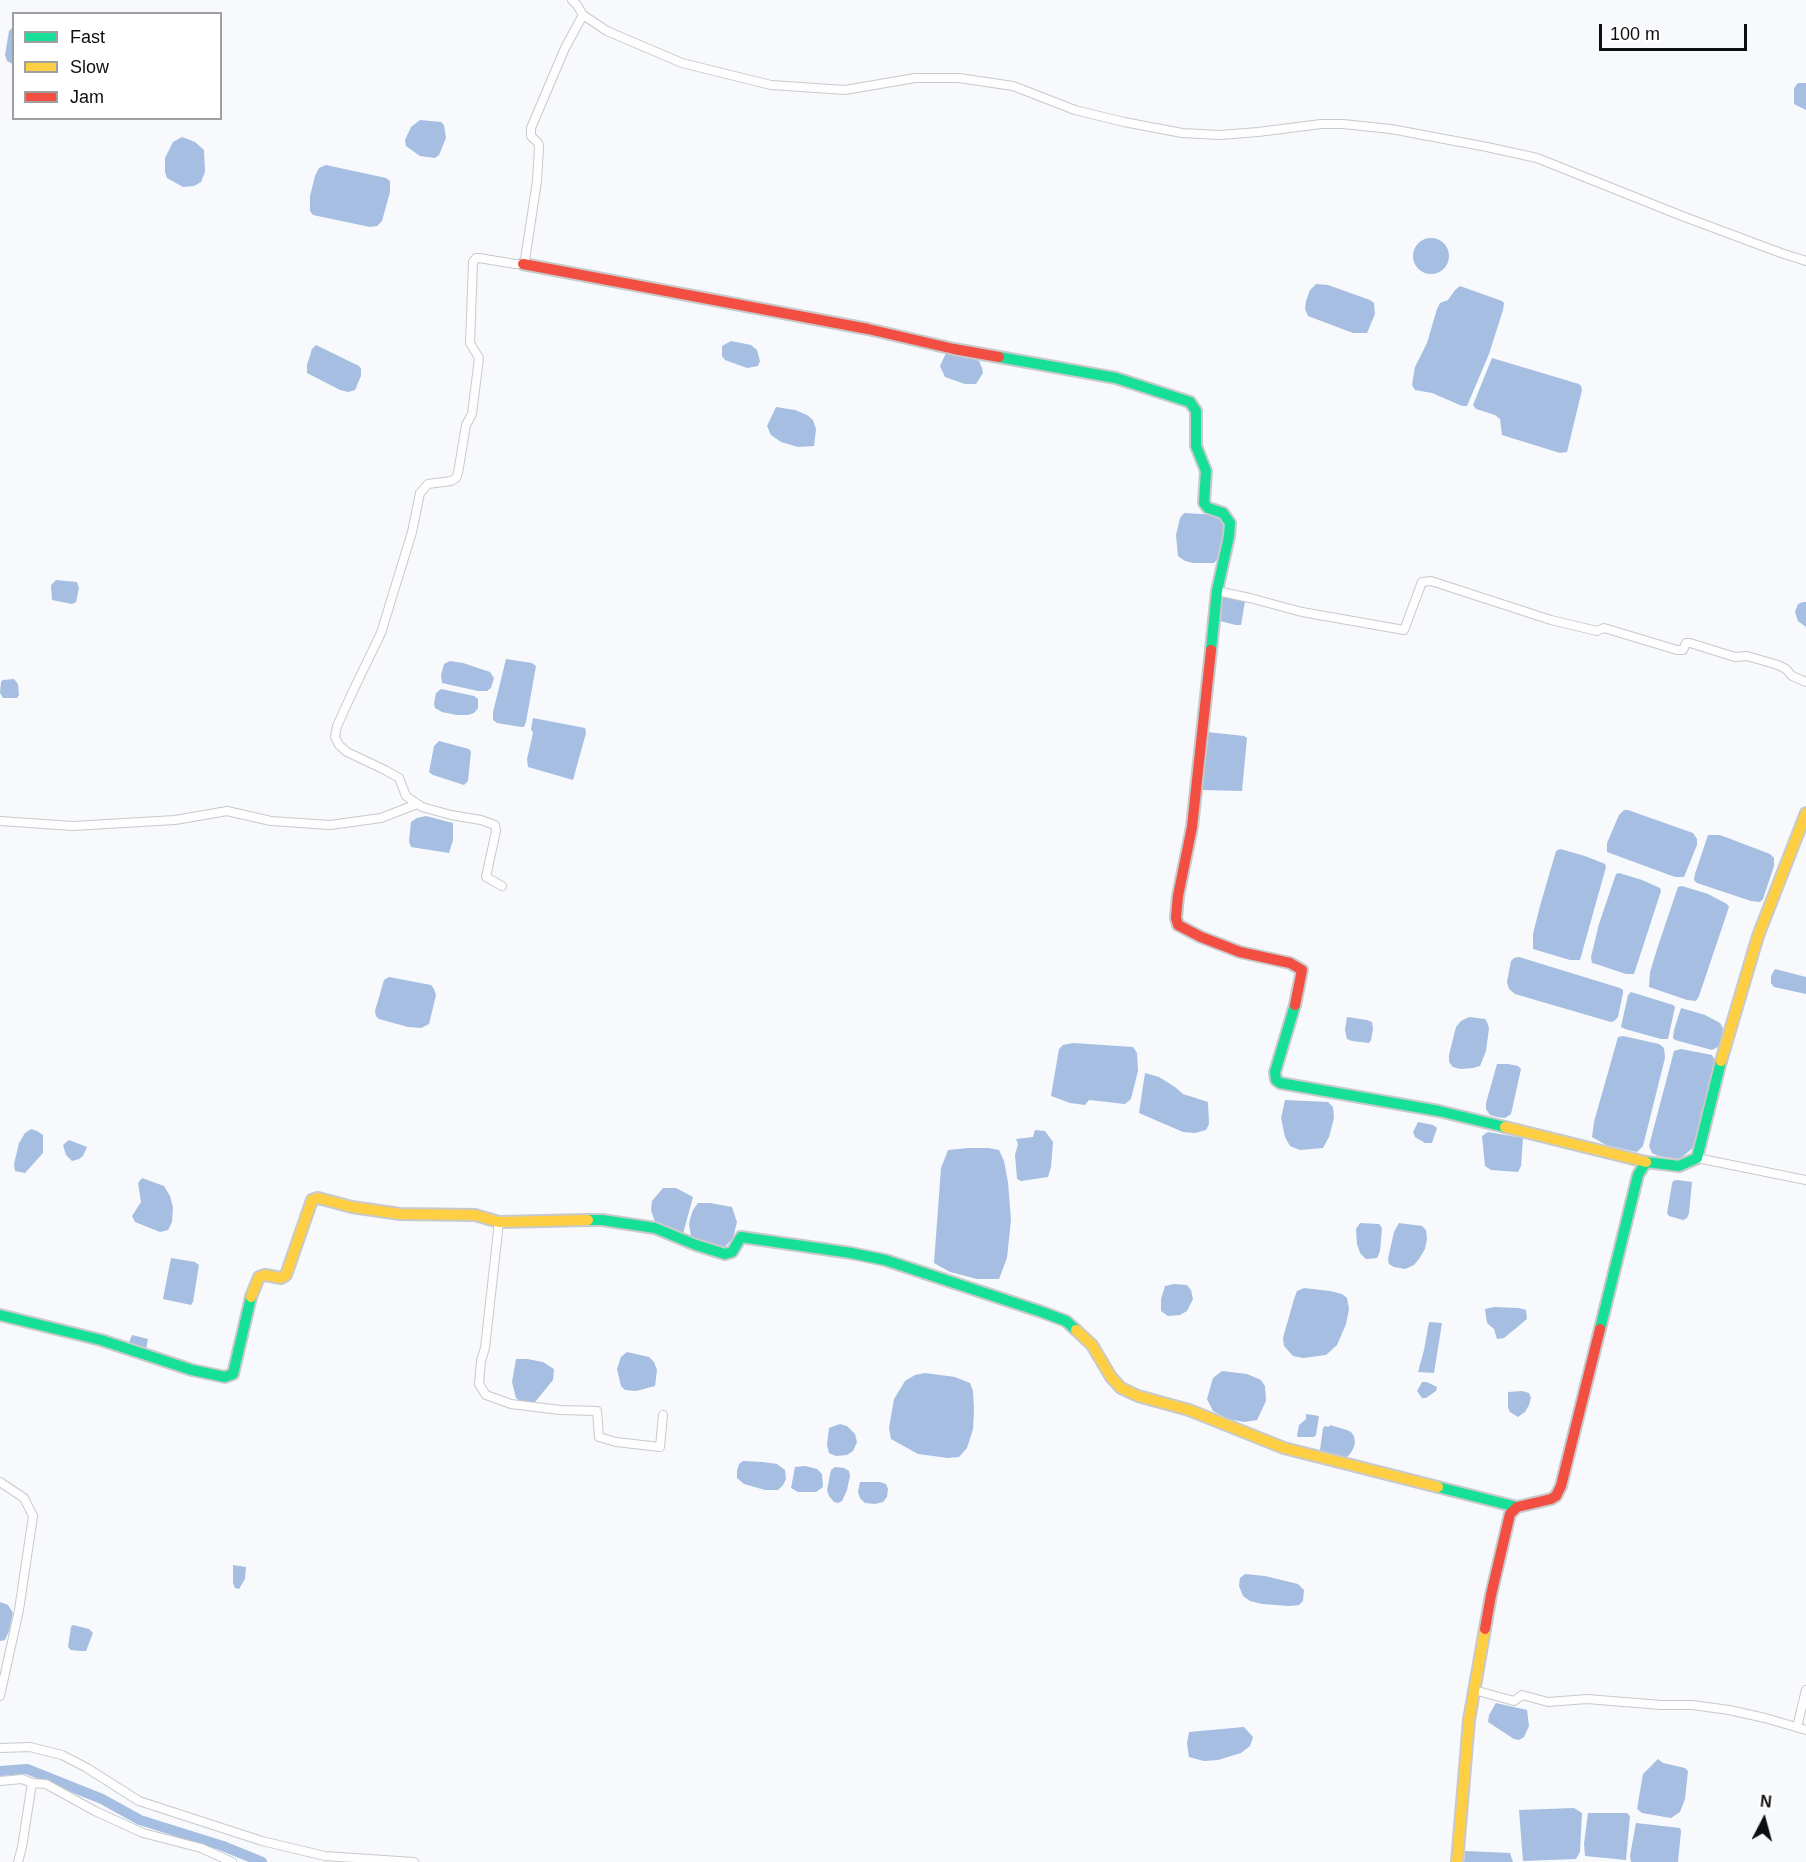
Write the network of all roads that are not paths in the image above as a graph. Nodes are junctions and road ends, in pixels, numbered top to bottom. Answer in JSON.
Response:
{"nodes":[{"id":1,"x":572,"y":0,"type":"edge"},
{"id":2,"x":583,"y":15,"type":"junction"},
{"id":3,"x":1806,"y":261,"type":"edge"},
{"id":4,"x":523,"y":264,"type":"junction"},
{"id":5,"x":1217,"y":591,"type":"junction"},
{"id":6,"x":1806,"y":682,"type":"edge"},
{"id":7,"x":417,"y":804,"type":"junction"},
{"id":8,"x":1806,"y":813,"type":"edge"},
{"id":9,"x":0,"y":821,"type":"edge"},
{"id":10,"x":502,"y":886,"type":"dead end"},
{"id":11,"x":1697,"y":1158,"type":"junction"},
{"id":12,"x":1646,"y":1162,"type":"junction"},
{"id":13,"x":1806,"y":1180,"type":"edge"},
{"id":14,"x":500,"y":1222,"type":"junction"},
{"id":15,"x":0,"y":1315,"type":"edge"},
{"id":16,"x":663,"y":1415,"type":"dead end"},
{"id":17,"x":0,"y":1482,"type":"edge"},
{"id":18,"x":1517,"y":1507,"type":"junction"},
{"id":19,"x":1473,"y":1690,"type":"junction"},
{"id":20,"x":1806,"y":1690,"type":"edge"},
{"id":21,"x":0,"y":1696,"type":"edge"},
{"id":22,"x":1802,"y":1728,"type":"edge"},
{"id":23,"x":0,"y":1748,"type":"edge"},
{"id":24,"x":0,"y":1781,"type":"edge"},
{"id":25,"x":32,"y":1783,"type":"junction"},
{"id":26,"x":18,"y":1862,"type":"edge"},
{"id":27,"x":232,"y":1862,"type":"edge"},
{"id":28,"x":414,"y":1862,"type":"edge"},
{"id":29,"x":1457,"y":1862,"type":"edge"}],
"edges":[{"from":1,"to":2,"type":"street"},
{"from":2,"to":3,"type":"street"},
{"from":2,"to":4,"type":"street"},
{"from":4,"to":5,"type":"street"},
{"from":4,"to":7,"type":"street"},
{"from":5,"to":6,"type":"street"},
{"from":5,"to":12,"type":"street"},
{"from":7,"to":9,"type":"street"},
{"from":7,"to":10,"type":"street"},
{"from":8,"to":11,"type":"street"},
{"from":11,"to":12,"type":"street"},
{"from":11,"to":13,"type":"street"},
{"from":12,"to":18,"type":"street"},
{"from":14,"to":15,"type":"street"},
{"from":14,"to":16,"type":"street"},
{"from":14,"to":18,"type":"street"},
{"from":17,"to":21,"type":"street"},
{"from":18,"to":19,"type":"street"},
{"from":19,"to":22,"type":"street"},
{"from":19,"to":29,"type":"street"},
{"from":20,"to":22,"type":"street"},
{"from":23,"to":28,"type":"street"},
{"from":24,"to":25,"type":"street"},
{"from":25,"to":26,"type":"street"},
{"from":25,"to":27,"type":"street"}]}
